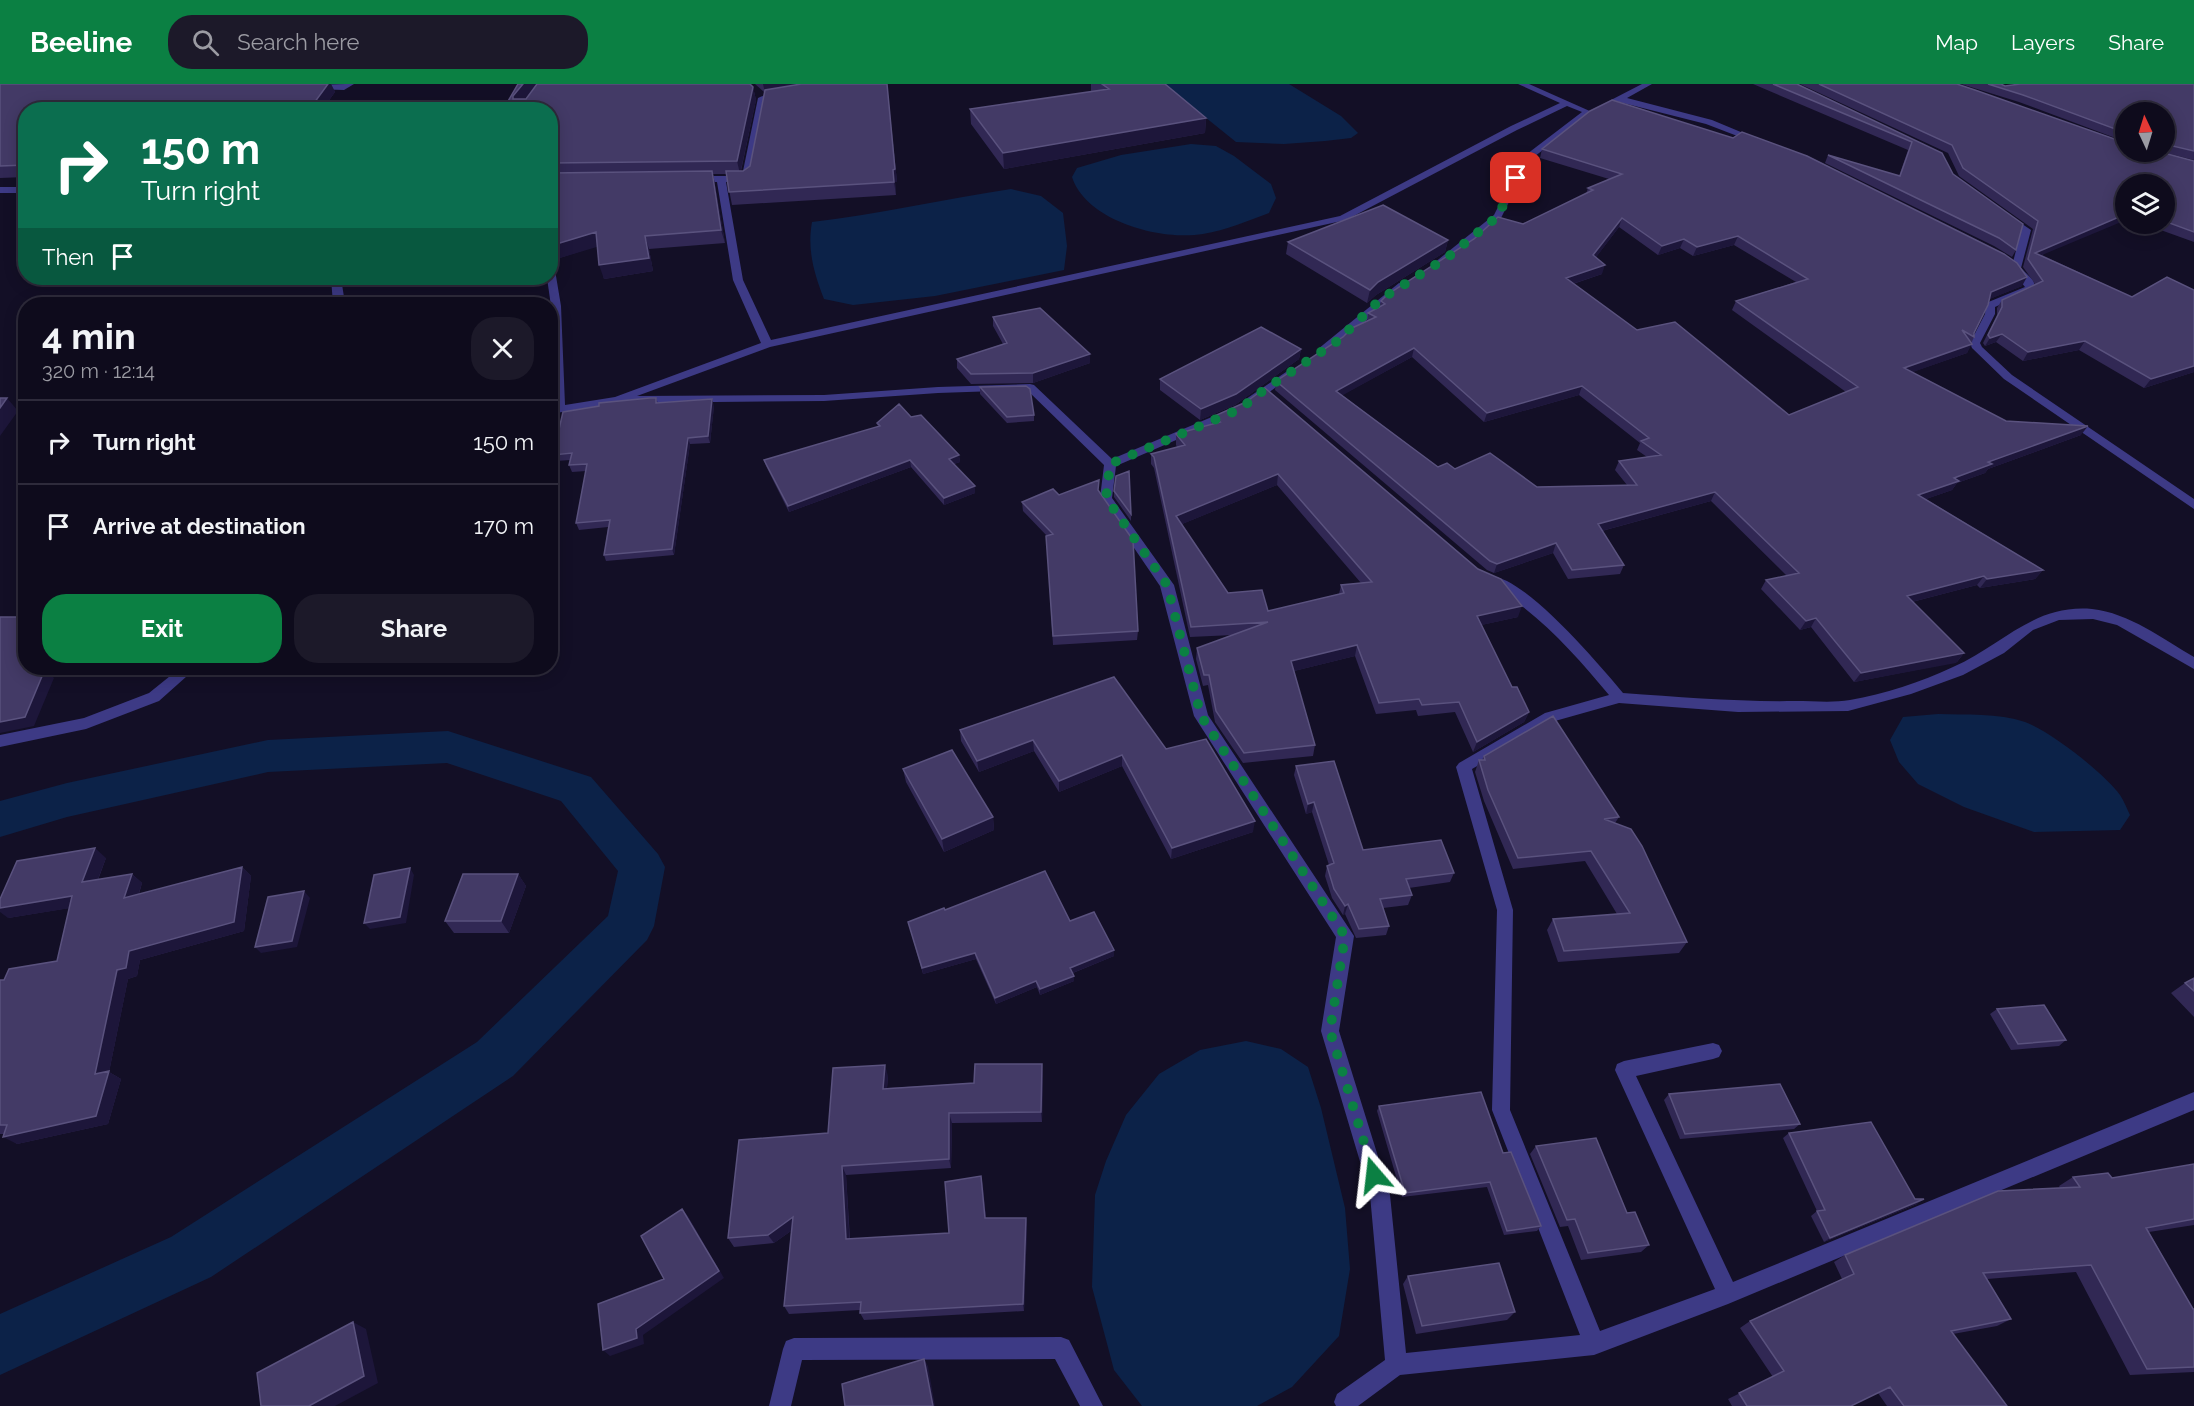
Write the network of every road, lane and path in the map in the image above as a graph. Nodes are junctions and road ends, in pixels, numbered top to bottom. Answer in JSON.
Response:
{"nodes":[{"id":1,"x":350,"y":84,"type":"edge"},
{"id":2,"x":789,"y":84,"type":"edge"},
{"id":3,"x":1522,"y":84,"type":"edge"},
{"id":4,"x":1648,"y":84,"type":"edge"},
{"id":5,"x":300,"y":87,"type":"edge"},
{"id":6,"x":754,"y":91,"type":"edge"},
{"id":7,"x":762,"y":98,"type":"junction"},
{"id":8,"x":1619,"y":98,"type":"junction"},
{"id":9,"x":1608,"y":103,"type":"edge"},
{"id":10,"x":1567,"y":104,"type":"junction"},
{"id":11,"x":1598,"y":108,"type":"edge"},
{"id":12,"x":1588,"y":112,"type":"junction"},
{"id":13,"x":1768,"y":145,"type":"edge"},
{"id":14,"x":687,"y":179,"type":"edge"},
{"id":15,"x":721,"y":179,"type":"junction"},
{"id":16,"x":0,"y":190,"type":"edge"},
{"id":17,"x":18,"y":190,"type":"edge"},
{"id":18,"x":1998,"y":210,"type":"edge"},
{"id":19,"x":2006,"y":262,"type":"edge"},
{"id":20,"x":2016,"y":268,"type":"junction"},
{"id":21,"x":1428,"y":269,"type":"edge"},
{"id":22,"x":1409,"y":281,"type":"edge"},
{"id":23,"x":767,"y":344,"type":"junction"},
{"id":24,"x":617,"y":400,"type":"junction"},
{"id":25,"x":558,"y":410,"type":"edge"},
{"id":26,"x":1110,"y":464,"type":"junction"},
{"id":27,"x":2194,"y":505,"type":"edge"},
{"id":28,"x":1481,"y":575,"type":"edge"},
{"id":29,"x":2194,"y":664,"type":"edge"},
{"id":30,"x":181,"y":675,"type":"edge"},
{"id":31,"x":1619,"y":698,"type":"junction"},
{"id":32,"x":0,"y":741,"type":"edge"},
{"id":33,"x":1713,"y":1051,"type":"dead end"},
{"id":34,"x":2194,"y":1101,"type":"edge"},
{"id":35,"x":1728,"y":1294,"type":"junction"},
{"id":36,"x":1594,"y":1344,"type":"junction"},
{"id":37,"x":1396,"y":1365,"type":"junction"},
{"id":38,"x":1343,"y":1405,"type":"edge"},
{"id":39,"x":780,"y":1406,"type":"edge"},
{"id":40,"x":1092,"y":1406,"type":"edge"}],
"edges":[{"from":1,"to":5,"type":"street"},
{"from":2,"to":7,"type":"street"},
{"from":3,"to":10,"type":"street"},
{"from":4,"to":8,"type":"street"},
{"from":6,"to":7,"type":"street"},
{"from":7,"to":15,"type":"street"},
{"from":8,"to":9,"type":"street"},
{"from":8,"to":13,"type":"street"},
{"from":10,"to":12,"type":"street"},
{"from":10,"to":23,"type":"street"},
{"from":11,"to":12,"type":"street"},
{"from":12,"to":21,"type":"street"},
{"from":14,"to":15,"type":"street"},
{"from":15,"to":23,"type":"street"},
{"from":16,"to":17,"type":"street"},
{"from":18,"to":20,"type":"street"},
{"from":19,"to":20,"type":"street"},
{"from":20,"to":27,"type":"street"},
{"from":22,"to":26,"type":"street"},
{"from":23,"to":24,"type":"street"},
{"from":24,"to":25,"type":"street"},
{"from":24,"to":26,"type":"street"},
{"from":26,"to":37,"type":"street"},
{"from":28,"to":31,"type":"street"},
{"from":29,"to":31,"type":"street"},
{"from":30,"to":32,"type":"street"},
{"from":31,"to":36,"type":"street"},
{"from":33,"to":35,"type":"street"},
{"from":34,"to":35,"type":"street"},
{"from":35,"to":36,"type":"street"},
{"from":36,"to":37,"type":"street"},
{"from":37,"to":38,"type":"street"},
{"from":39,"to":40,"type":"street"}]}
